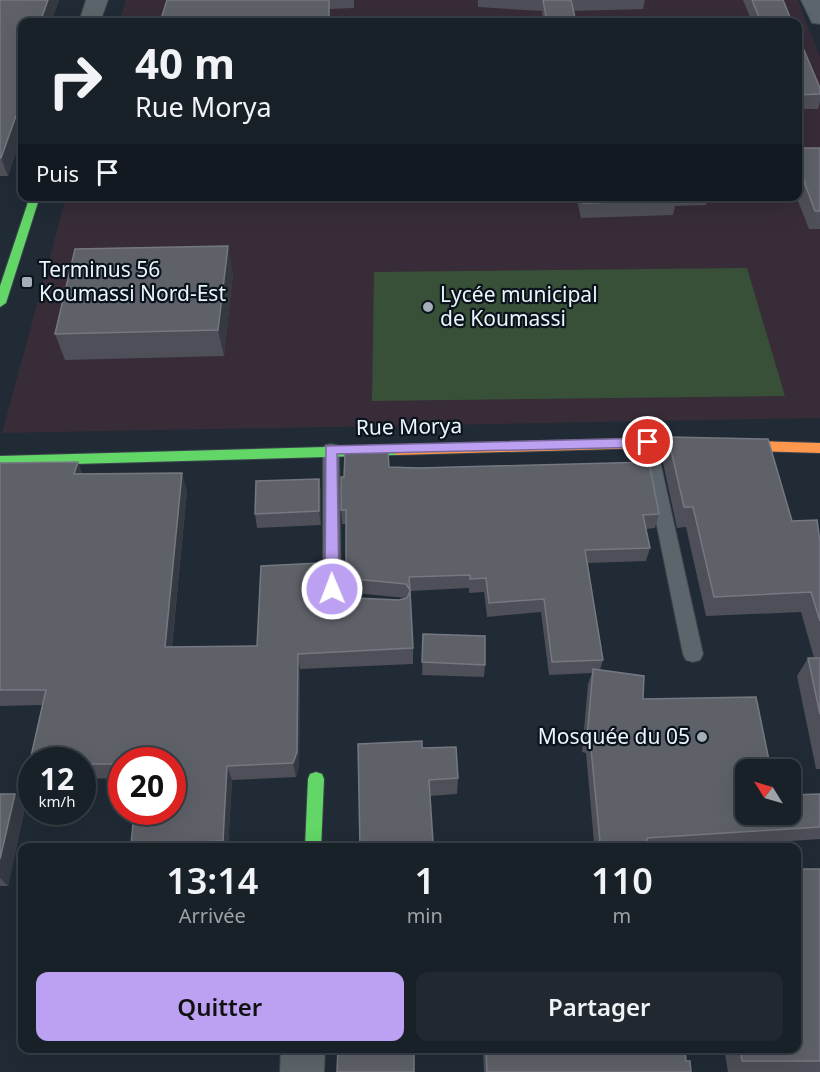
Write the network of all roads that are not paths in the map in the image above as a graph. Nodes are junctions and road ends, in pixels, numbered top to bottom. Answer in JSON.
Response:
{"nodes":[{"id":1,"x":97,"y":0,"type":"edge"},
{"id":2,"x":812,"y":0,"type":"edge"},
{"id":3,"x":91,"y":18,"type":"edge"},
{"id":4,"x":820,"y":18,"type":"edge"},
{"id":5,"x":32,"y":201,"type":"edge"},
{"id":6,"x":0,"y":303,"type":"edge"},
{"id":7,"x":648,"y":442,"type":"junction"},
{"id":8,"x":820,"y":448,"type":"edge"},
{"id":9,"x":331,"y":450,"type":"junction"},
{"id":10,"x":0,"y":461,"type":"edge"},
{"id":11,"x":370,"y":605,"type":"edge"},
{"id":12,"x":693,"y":654,"type":"dead end"},
{"id":13,"x":316,"y":778,"type":"dead end"},
{"id":14,"x":313,"y":843,"type":"edge"},
{"id":15,"x":303,"y":1053,"type":"edge"},
{"id":16,"x":302,"y":1072,"type":"edge"}],
"edges":[{"from":1,"to":3,"type":"street"},
{"from":2,"to":4,"type":"street"},
{"from":5,"to":6,"type":"street"},
{"from":7,"to":8,"type":"street","name":"Rue Morya"},
{"from":7,"to":9,"type":"street","name":"Rue Morya"},
{"from":7,"to":12,"type":"lane"},
{"from":9,"to":10,"type":"street","name":"Rue Morya"},
{"from":9,"to":11,"type":"lane"},
{"from":13,"to":14,"type":"street"},
{"from":15,"to":16,"type":"street"}]}
